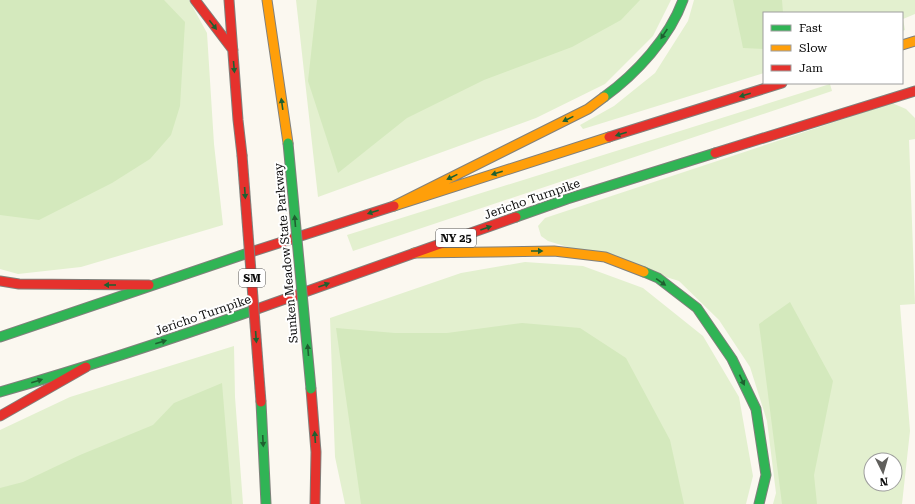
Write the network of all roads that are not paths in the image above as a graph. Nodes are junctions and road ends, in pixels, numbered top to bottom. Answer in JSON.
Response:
{"nodes":[{"id":1,"x":195,"y":0,"type":"edge"},
{"id":2,"x":228,"y":0,"type":"edge"},
{"id":3,"x":267,"y":0,"type":"edge"},
{"id":4,"x":683,"y":0,"type":"edge"},
{"id":5,"x":915,"y":41,"type":"edge"},
{"id":6,"x":903,"y":45,"type":"edge"},
{"id":7,"x":232,"y":50,"type":"junction"},
{"id":8,"x":779,"y":84,"type":"edge"},
{"id":9,"x":915,"y":91,"type":"edge"},
{"id":10,"x":396,"y":204,"type":"junction"},
{"id":11,"x":414,"y":253,"type":"junction"},
{"id":12,"x":0,"y":281,"type":"edge"},
{"id":13,"x":149,"y":285,"type":"junction"},
{"id":14,"x":0,"y":338,"type":"edge"},
{"id":15,"x":86,"y":367,"type":"junction"},
{"id":16,"x":0,"y":392,"type":"edge"},
{"id":17,"x":0,"y":416,"type":"edge"},
{"id":18,"x":316,"y":452,"type":"junction"},
{"id":19,"x":324,"y":482,"type":"dead end"},
{"id":20,"x":266,"y":504,"type":"edge"},
{"id":21,"x":315,"y":504,"type":"edge"},
{"id":22,"x":759,"y":504,"type":"edge"}],
"edges":[{"from":1,"to":7,"type":"main road","one_way":true},
{"from":2,"to":7,"type":"main road","number":"SM"},
{"from":18,"to":3,"type":"main road","name":"Sunken Meadow State Parkway","one_way":true,"bridge":true},
{"from":4,"to":10,"type":"main road","one_way":true},
{"from":5,"to":6,"type":"main road"},
{"from":7,"to":20,"type":"main road","number":"SM","one_way":true,"bridge":true},
{"from":8,"to":10,"type":"main road","one_way":true},
{"from":11,"to":9,"type":"main road","name":"Jericho Turnpike","number":"NY 25","one_way":true},
{"from":10,"to":13,"type":"main road","one_way":true},
{"from":15,"to":11,"type":"main road","name":"Jericho Turnpike","number":"NY 25","one_way":true},
{"from":11,"to":22,"type":"main road","one_way":true},
{"from":13,"to":12,"type":"main road","one_way":true},
{"from":13,"to":14,"type":"main road"},
{"from":16,"to":15,"type":"main road","name":"Jericho Turnpike","number":"NY 25","one_way":true},
{"from":15,"to":17,"type":"main road"},
{"from":18,"to":19,"type":"main road"},
{"from":18,"to":21,"type":"main road","name":"Sunken Meadow State Parkway"}]}
